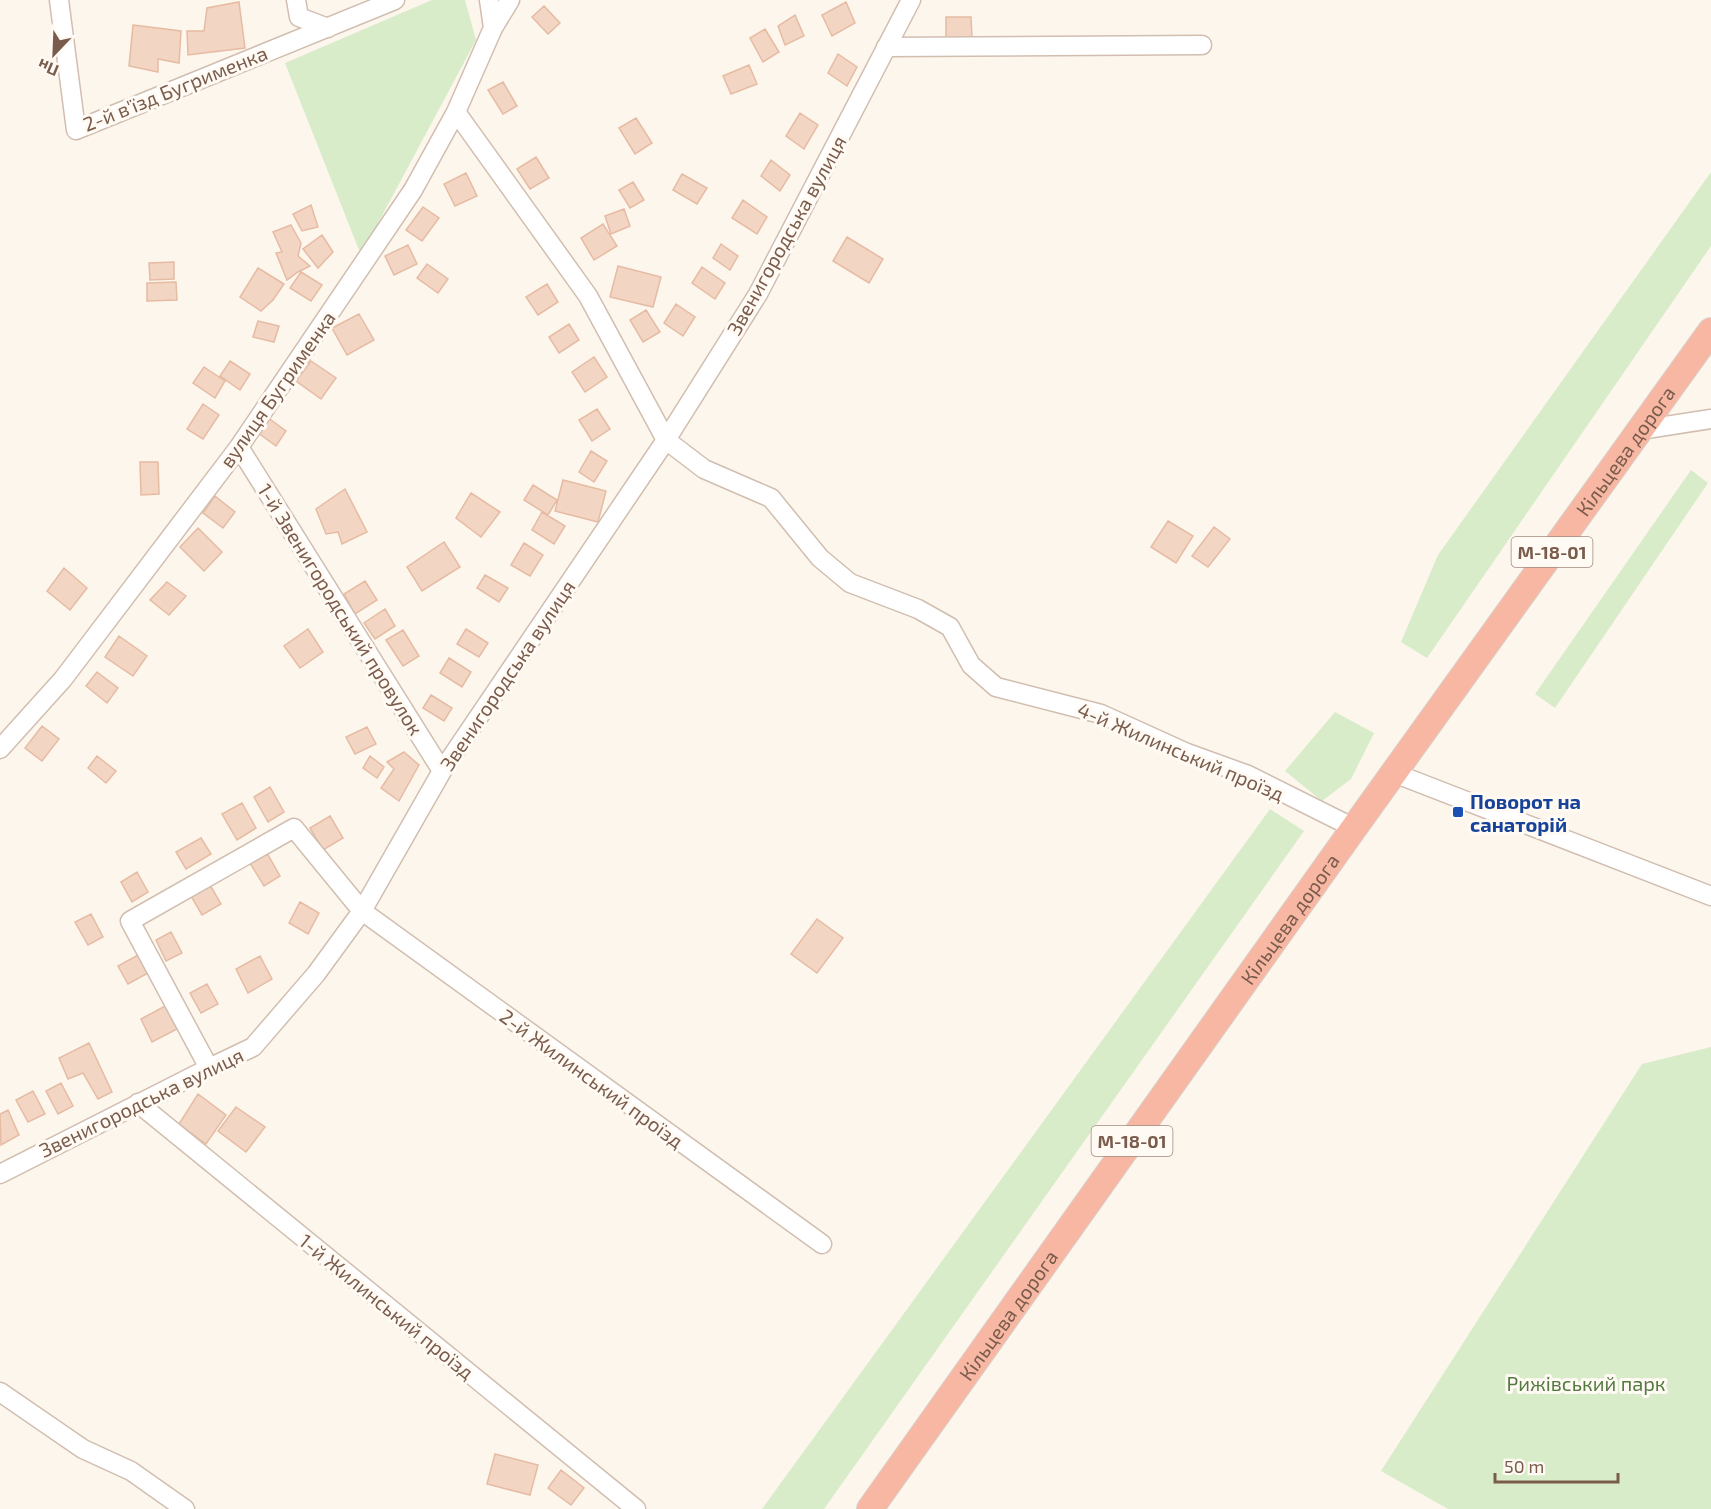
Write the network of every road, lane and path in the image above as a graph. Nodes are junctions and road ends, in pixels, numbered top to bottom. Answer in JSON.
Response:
{"nodes":[{"id":1,"x":59,"y":0,"type":"edge"},
{"id":2,"x":296,"y":0,"type":"edge"},
{"id":3,"x":395,"y":0,"type":"edge"},
{"id":4,"x":489,"y":0,"type":"edge"},
{"id":5,"x":510,"y":0,"type":"edge"},
{"id":6,"x":911,"y":0,"type":"edge"},
{"id":7,"x":328,"y":28,"type":"junction"},
{"id":8,"x":493,"y":28,"type":"junction"},
{"id":9,"x":1202,"y":45,"type":"dead end"},
{"id":10,"x":886,"y":47,"type":"junction"},
{"id":11,"x":456,"y":112,"type":"junction"},
{"id":12,"x":1711,"y":331,"type":"edge"},
{"id":13,"x":1711,"y":419,"type":"edge"},
{"id":14,"x":1640,"y":430,"type":"junction"},
{"id":15,"x":666,"y":440,"type":"junction"},
{"id":16,"x":239,"y":447,"type":"junction"},
{"id":17,"x":0,"y":749,"type":"edge"},
{"id":18,"x":442,"y":771,"type":"junction"},
{"id":19,"x":1394,"y":773,"type":"junction"},
{"id":20,"x":1354,"y":828,"type":"junction"},
{"id":21,"x":1711,"y":896,"type":"edge"},
{"id":22,"x":362,"y":911,"type":"junction"},
{"id":23,"x":209,"y":1068,"type":"junction"},
{"id":24,"x":138,"y":1103,"type":"junction"},
{"id":25,"x":0,"y":1172,"type":"edge"},
{"id":26,"x":822,"y":1244,"type":"dead end"},
{"id":27,"x":0,"y":1392,"type":"edge"},
{"id":28,"x":185,"y":1509,"type":"edge"},
{"id":29,"x":636,"y":1509,"type":"edge"},
{"id":30,"x":870,"y":1509,"type":"edge"}],
"edges":[{"from":1,"to":7,"type":"street","name":"2-й в'їзд Бугрименка"},
{"from":2,"to":7,"type":"street"},
{"from":3,"to":7,"type":"street"},
{"from":4,"to":8,"type":"street"},
{"from":5,"to":8,"type":"street","name":"вулиця Бугрименка"},
{"from":6,"to":10,"type":"street"},
{"from":8,"to":11,"type":"street","name":"вулиця Бугрименка"},
{"from":9,"to":10,"type":"street"},
{"from":10,"to":15,"type":"street","name":"Звенигородська вулиця"},
{"from":11,"to":15,"type":"street"},
{"from":11,"to":16,"type":"street","name":"вулиця Бугрименка"},
{"from":12,"to":14,"type":"highway","name":"Кільцева дорога","number":"М-18-01"},
{"from":13,"to":14,"type":"street"},
{"from":14,"to":19,"type":"highway","name":"Кільцева дорога","number":"М-18-01"},
{"from":15,"to":18,"type":"street","name":"Звенигородська вулиця"},
{"from":15,"to":20,"type":"street","name":"4-й Жилинський проїзд"},
{"from":16,"to":17,"type":"street","name":"вулиця Бугрименка"},
{"from":16,"to":18,"type":"street","name":"1-й Звенигородський провулок"},
{"from":18,"to":22,"type":"street","name":"Звенигородська вулиця"},
{"from":19,"to":20,"type":"highway","name":"Кільцева дорога","number":"М-18-01"},
{"from":19,"to":21,"type":"street"},
{"from":20,"to":30,"type":"highway","name":"Кільцева дорога","number":"М-18-01"},
{"from":22,"to":23,"type":"street","name":"Звенигородська вулиця"},
{"from":22,"to":23,"type":"street","name":"2-й Жилинський проїзд"},
{"from":22,"to":26,"type":"street","name":"2-й Жилинський проїзд"},
{"from":23,"to":24,"type":"street","name":"Звенигородська вулиця"},
{"from":24,"to":25,"type":"street","name":"Звенигородська вулиця"},
{"from":24,"to":29,"type":"street","name":"1-й Жилинський проїзд"},
{"from":27,"to":28,"type":"street"}]}
